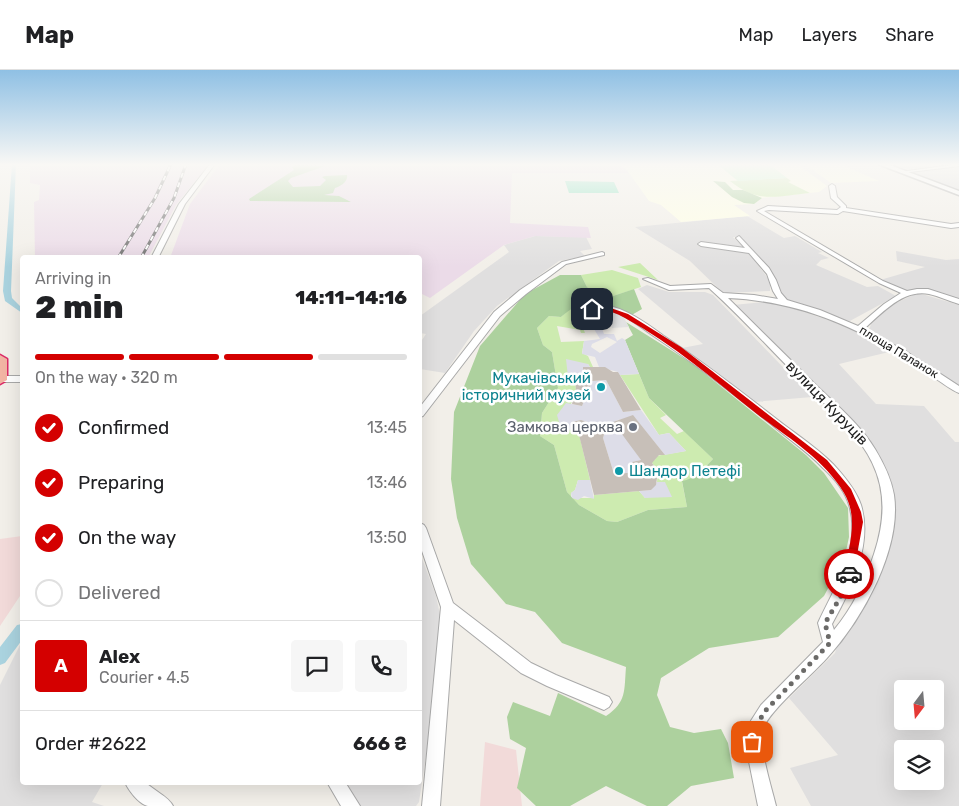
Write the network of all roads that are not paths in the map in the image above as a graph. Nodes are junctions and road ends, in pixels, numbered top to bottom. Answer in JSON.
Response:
{"nodes":[{"id":1,"x":186,"y":198,"type":"edge"},
{"id":2,"x":834,"y":198,"type":"edge"},
{"id":3,"x":842,"y":209,"type":"junction"},
{"id":4,"x":959,"y":225,"type":"edge"},
{"id":5,"x":740,"y":238,"type":"dead end"},
{"id":6,"x":701,"y":244,"type":"dead end"},
{"id":7,"x":750,"y":251,"type":"junction"},
{"id":8,"x":602,"y":254,"type":"dead end"},
{"id":9,"x":156,"y":255,"type":"edge"},
{"id":10,"x":646,"y":279,"type":"dead end"},
{"id":11,"x":908,"y":294,"type":"junction"},
{"id":12,"x":721,"y":295,"type":"junction"},
{"id":13,"x":784,"y":302,"type":"junction"},
{"id":14,"x":959,"y":302,"type":"edge"},
{"id":15,"x":584,"y":321,"type":"dead end"},
{"id":16,"x":861,"y":328,"type":"junction"},
{"id":17,"x":0,"y":359,"type":"edge"},
{"id":18,"x":0,"y":379,"type":"edge"},
{"id":19,"x":20,"y":379,"type":"edge"},
{"id":20,"x":959,"y":390,"type":"edge"},
{"id":21,"x":422,"y":411,"type":"edge"},
{"id":22,"x":422,"y":534,"type":"edge"},
{"id":23,"x":448,"y":606,"type":"junction"},
{"id":24,"x":830,"y":643,"type":"junction"},
{"id":25,"x":604,"y":702,"type":"dead end"},
{"id":26,"x":136,"y":785,"type":"edge"},
{"id":27,"x":337,"y":785,"type":"edge"},
{"id":28,"x":164,"y":806,"type":"edge"},
{"id":29,"x":351,"y":806,"type":"edge"},
{"id":30,"x":430,"y":806,"type":"edge"},
{"id":31,"x":767,"y":806,"type":"edge"}],
"edges":[{"from":1,"to":9,"type":"street"},
{"from":2,"to":3,"type":"street"},
{"from":3,"to":4,"type":"street"},
{"from":3,"to":11,"type":"street"},
{"from":5,"to":7,"type":"street"},
{"from":6,"to":7,"type":"street"},
{"from":7,"to":13,"type":"street"},
{"from":8,"to":21,"type":"street"},
{"from":10,"to":12,"type":"street","name":"вулиця Куруців"},
{"from":11,"to":14,"type":"street"},
{"from":11,"to":16,"type":"street"},
{"from":12,"to":13,"type":"street","name":"площа Паланок"},
{"from":12,"to":24,"type":"street","name":"вулиця Куруців"},
{"from":13,"to":16,"type":"street","name":"площа Паланок"},
{"from":15,"to":24,"type":"street"},
{"from":16,"to":20,"type":"street","name":"площа Паланок"},
{"from":17,"to":18,"type":"highway"},
{"from":18,"to":19,"type":"street"},
{"from":22,"to":23,"type":"street"},
{"from":23,"to":25,"type":"street"},
{"from":23,"to":30,"type":"street"},
{"from":24,"to":31,"type":"street","name":"вулиця Куруців"},
{"from":26,"to":28,"type":"street"},
{"from":27,"to":29,"type":"street"}]}
